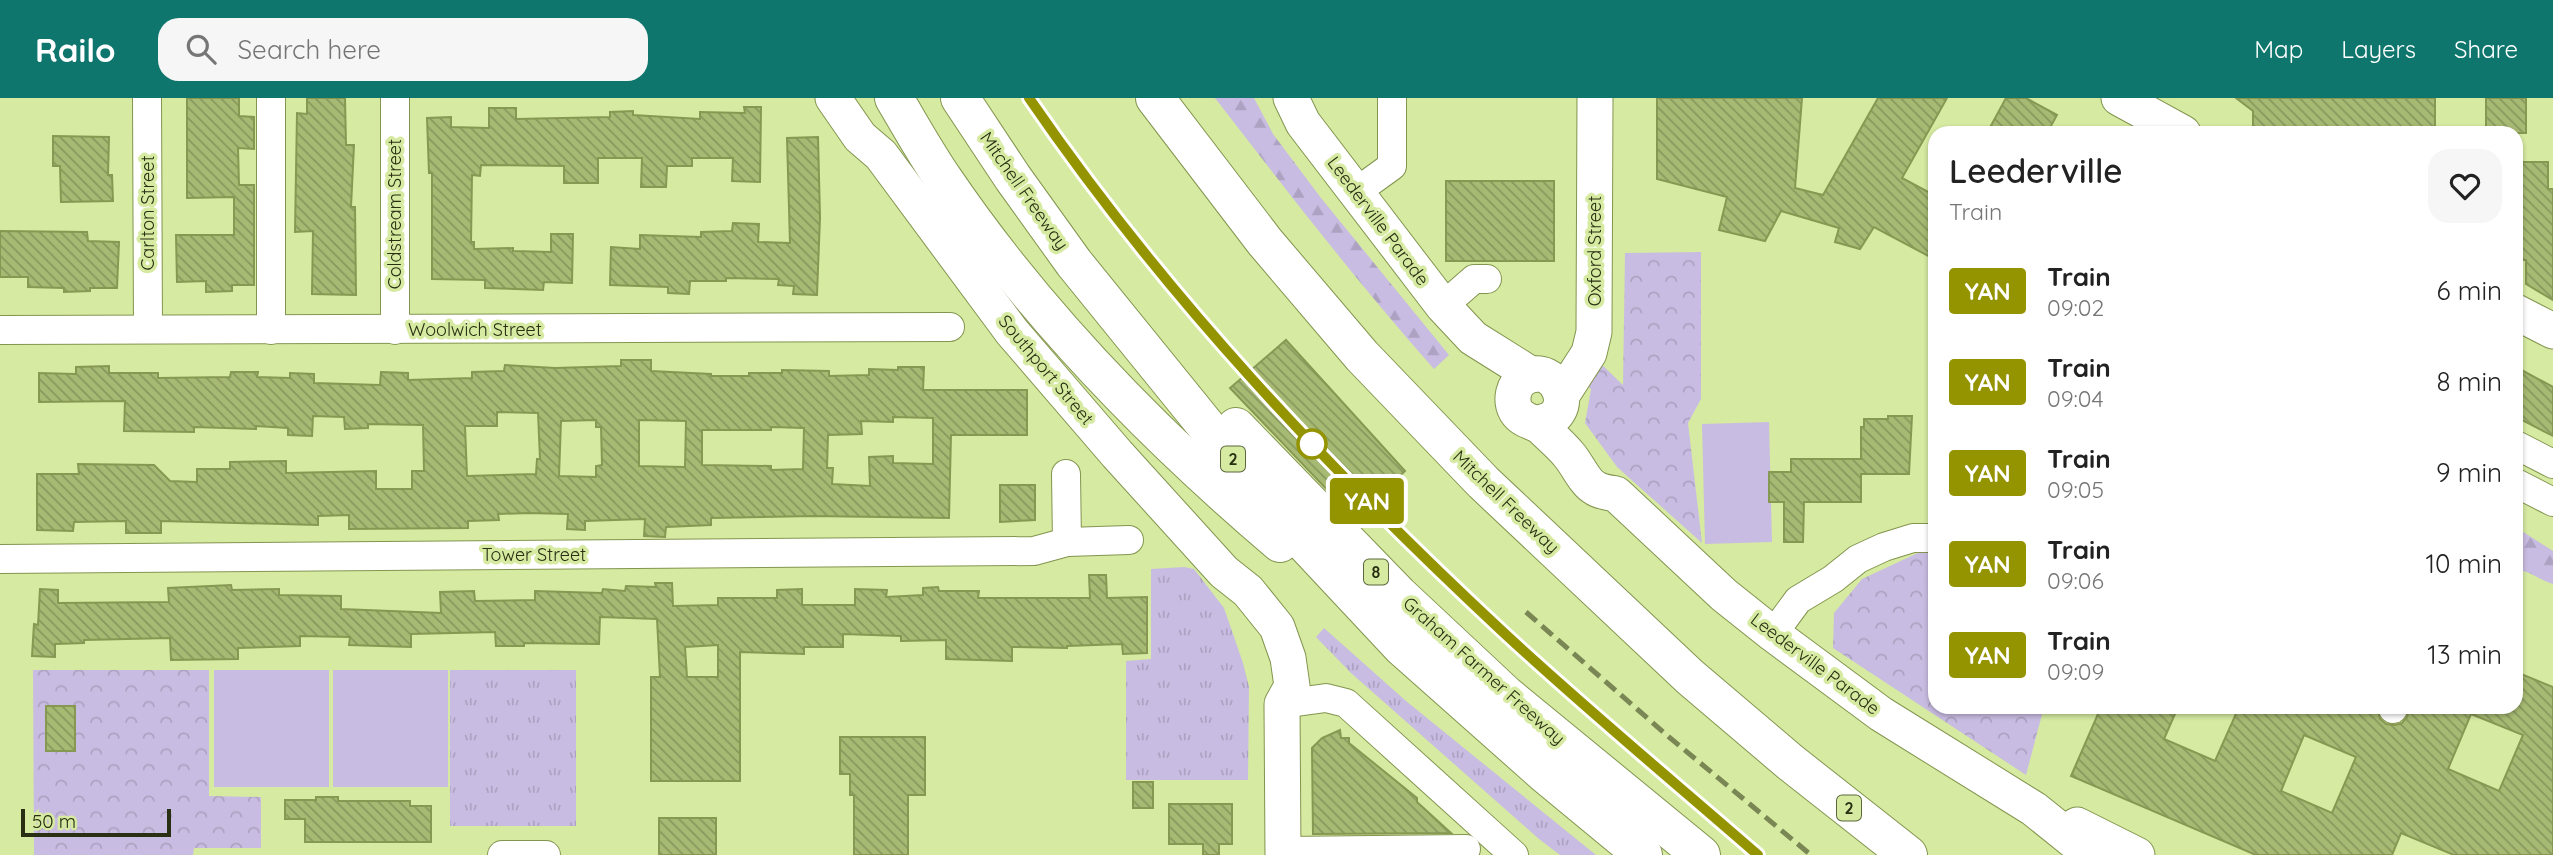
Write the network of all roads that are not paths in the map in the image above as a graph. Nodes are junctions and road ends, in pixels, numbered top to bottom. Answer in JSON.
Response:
{"nodes":[{"id":1,"x":148,"y":98,"type":"edge"},
{"id":2,"x":271,"y":98,"type":"edge"},
{"id":3,"x":396,"y":98,"type":"edge"},
{"id":4,"x":833,"y":98,"type":"edge"},
{"id":5,"x":856,"y":98,"type":"edge"},
{"id":6,"x":894,"y":98,"type":"edge"},
{"id":7,"x":960,"y":98,"type":"edge"},
{"id":8,"x":1155,"y":98,"type":"edge"},
{"id":9,"x":1291,"y":98,"type":"edge"},
{"id":10,"x":1392,"y":98,"type":"edge"},
{"id":11,"x":1576,"y":98,"type":"edge"},
{"id":12,"x":1595,"y":98,"type":"edge"},
{"id":13,"x":2119,"y":98,"type":"edge"},
{"id":14,"x":2170,"y":126,"type":"edge"},
{"id":15,"x":881,"y":155,"type":"junction"},
{"id":16,"x":1356,"y":192,"type":"junction"},
{"id":17,"x":1074,"y":263,"type":"junction"},
{"id":18,"x":1487,"y":279,"type":"dead end"},
{"id":19,"x":1443,"y":306,"type":"junction"},
{"id":20,"x":2523,"y":316,"type":"edge"},
{"id":21,"x":950,"y":327,"type":"dead end"},
{"id":22,"x":148,"y":329,"type":"junction"},
{"id":23,"x":0,"y":330,"type":"edge"},
{"id":24,"x":271,"y":330,"type":"junction"},
{"id":25,"x":395,"y":330,"type":"junction"},
{"id":26,"x":2553,"y":331,"type":"edge"},
{"id":27,"x":1540,"y":394,"type":"junction"},
{"id":28,"x":2523,"y":449,"type":"edge"},
{"id":29,"x":2553,"y":464,"type":"edge"},
{"id":30,"x":1066,"y":474,"type":"dead end"},
{"id":31,"x":2523,"y":487,"type":"edge"},
{"id":32,"x":2553,"y":502,"type":"edge"},
{"id":33,"x":1928,"y":538,"type":"edge"},
{"id":34,"x":1129,"y":540,"type":"dead end"},
{"id":35,"x":1067,"y":542,"type":"junction"},
{"id":36,"x":0,"y":559,"type":"edge"},
{"id":37,"x":1773,"y":634,"type":"junction"},
{"id":38,"x":1402,"y":647,"type":"junction"},
{"id":39,"x":1282,"y":704,"type":"junction"},
{"id":40,"x":2034,"y":809,"type":"junction"},
{"id":41,"x":1458,"y":851,"type":"edge"},
{"id":42,"x":1283,"y":853,"type":"edge"},
{"id":43,"x":502,"y":855,"type":"edge"},
{"id":44,"x":546,"y":855,"type":"edge"},
{"id":45,"x":1514,"y":855,"type":"edge"},
{"id":46,"x":1643,"y":855,"type":"edge"},
{"id":47,"x":1701,"y":855,"type":"edge"},
{"id":48,"x":1908,"y":855,"type":"edge"},
{"id":49,"x":2096,"y":855,"type":"edge"},
{"id":50,"x":2137,"y":855,"type":"edge"}],
"edges":[{"from":1,"to":22,"type":"street","name":"Carlton Street"},
{"from":2,"to":24,"type":"street"},
{"from":3,"to":25,"type":"street","name":"Coldstream Street"},
{"from":4,"to":15,"type":"main road","name":"Southport Street"},
{"from":5,"to":15,"type":"main road","name":"Southport Street"},
{"from":6,"to":38,"type":"highway"},
{"from":7,"to":17,"type":"highway","name":"Mitchell Freeway","number":"2"},
{"from":8,"to":48,"type":"highway","name":"Mitchell Freeway","number":"2"},
{"from":9,"to":16,"type":"main road","name":"Leederville Parade"},
{"from":10,"to":16,"type":"street"},
{"from":11,"to":27,"type":"main road","name":"Oxford Street"},
{"from":12,"to":27,"type":"main road","name":"Oxford Street"},
{"from":13,"to":14,"type":"main road"},
{"from":15,"to":39,"type":"main road","name":"Southport Street"},
{"from":16,"to":19,"type":"main road","name":"Leederville Parade"},
{"from":17,"to":38,"type":"highway","name":"Mitchell Freeway","number":"2"},
{"from":17,"to":47,"type":"highway","name":"Graham Farmer Freeway","number":"8"},
{"from":18,"to":19,"type":"street"},
{"from":19,"to":27,"type":"main road","name":"Leederville Parade"},
{"from":20,"to":26,"type":"main road"},
{"from":21,"to":25,"type":"street","name":"Woolwich Street"},
{"from":22,"to":23,"type":"street","name":"Woolwich Street"},
{"from":22,"to":24,"type":"street","name":"Woolwich Street"},
{"from":24,"to":25,"type":"street","name":"Woolwich Street"},
{"from":27,"to":37,"type":"main road","name":"Leederville Parade"},
{"from":28,"to":29,"type":"street"},
{"from":30,"to":35,"type":"street"},
{"from":31,"to":32,"type":"street"},
{"from":33,"to":37,"type":"street"},
{"from":34,"to":35,"type":"street","name":"Tower Street"},
{"from":35,"to":36,"type":"street","name":"Tower Street"},
{"from":37,"to":40,"type":"main road","name":"Leederville Parade"},
{"from":38,"to":46,"type":"highway","name":"Mitchell Freeway","number":"2"},
{"from":39,"to":42,"type":"main road","name":"Southport Street"},
{"from":39,"to":45,"type":"street"},
{"from":40,"to":49,"type":"main road","name":"Leederville Parade"},
{"from":40,"to":50,"type":"main road","name":"Leederville Parade"},
{"from":41,"to":42,"type":"street"},
{"from":43,"to":44,"type":"street"}]}
